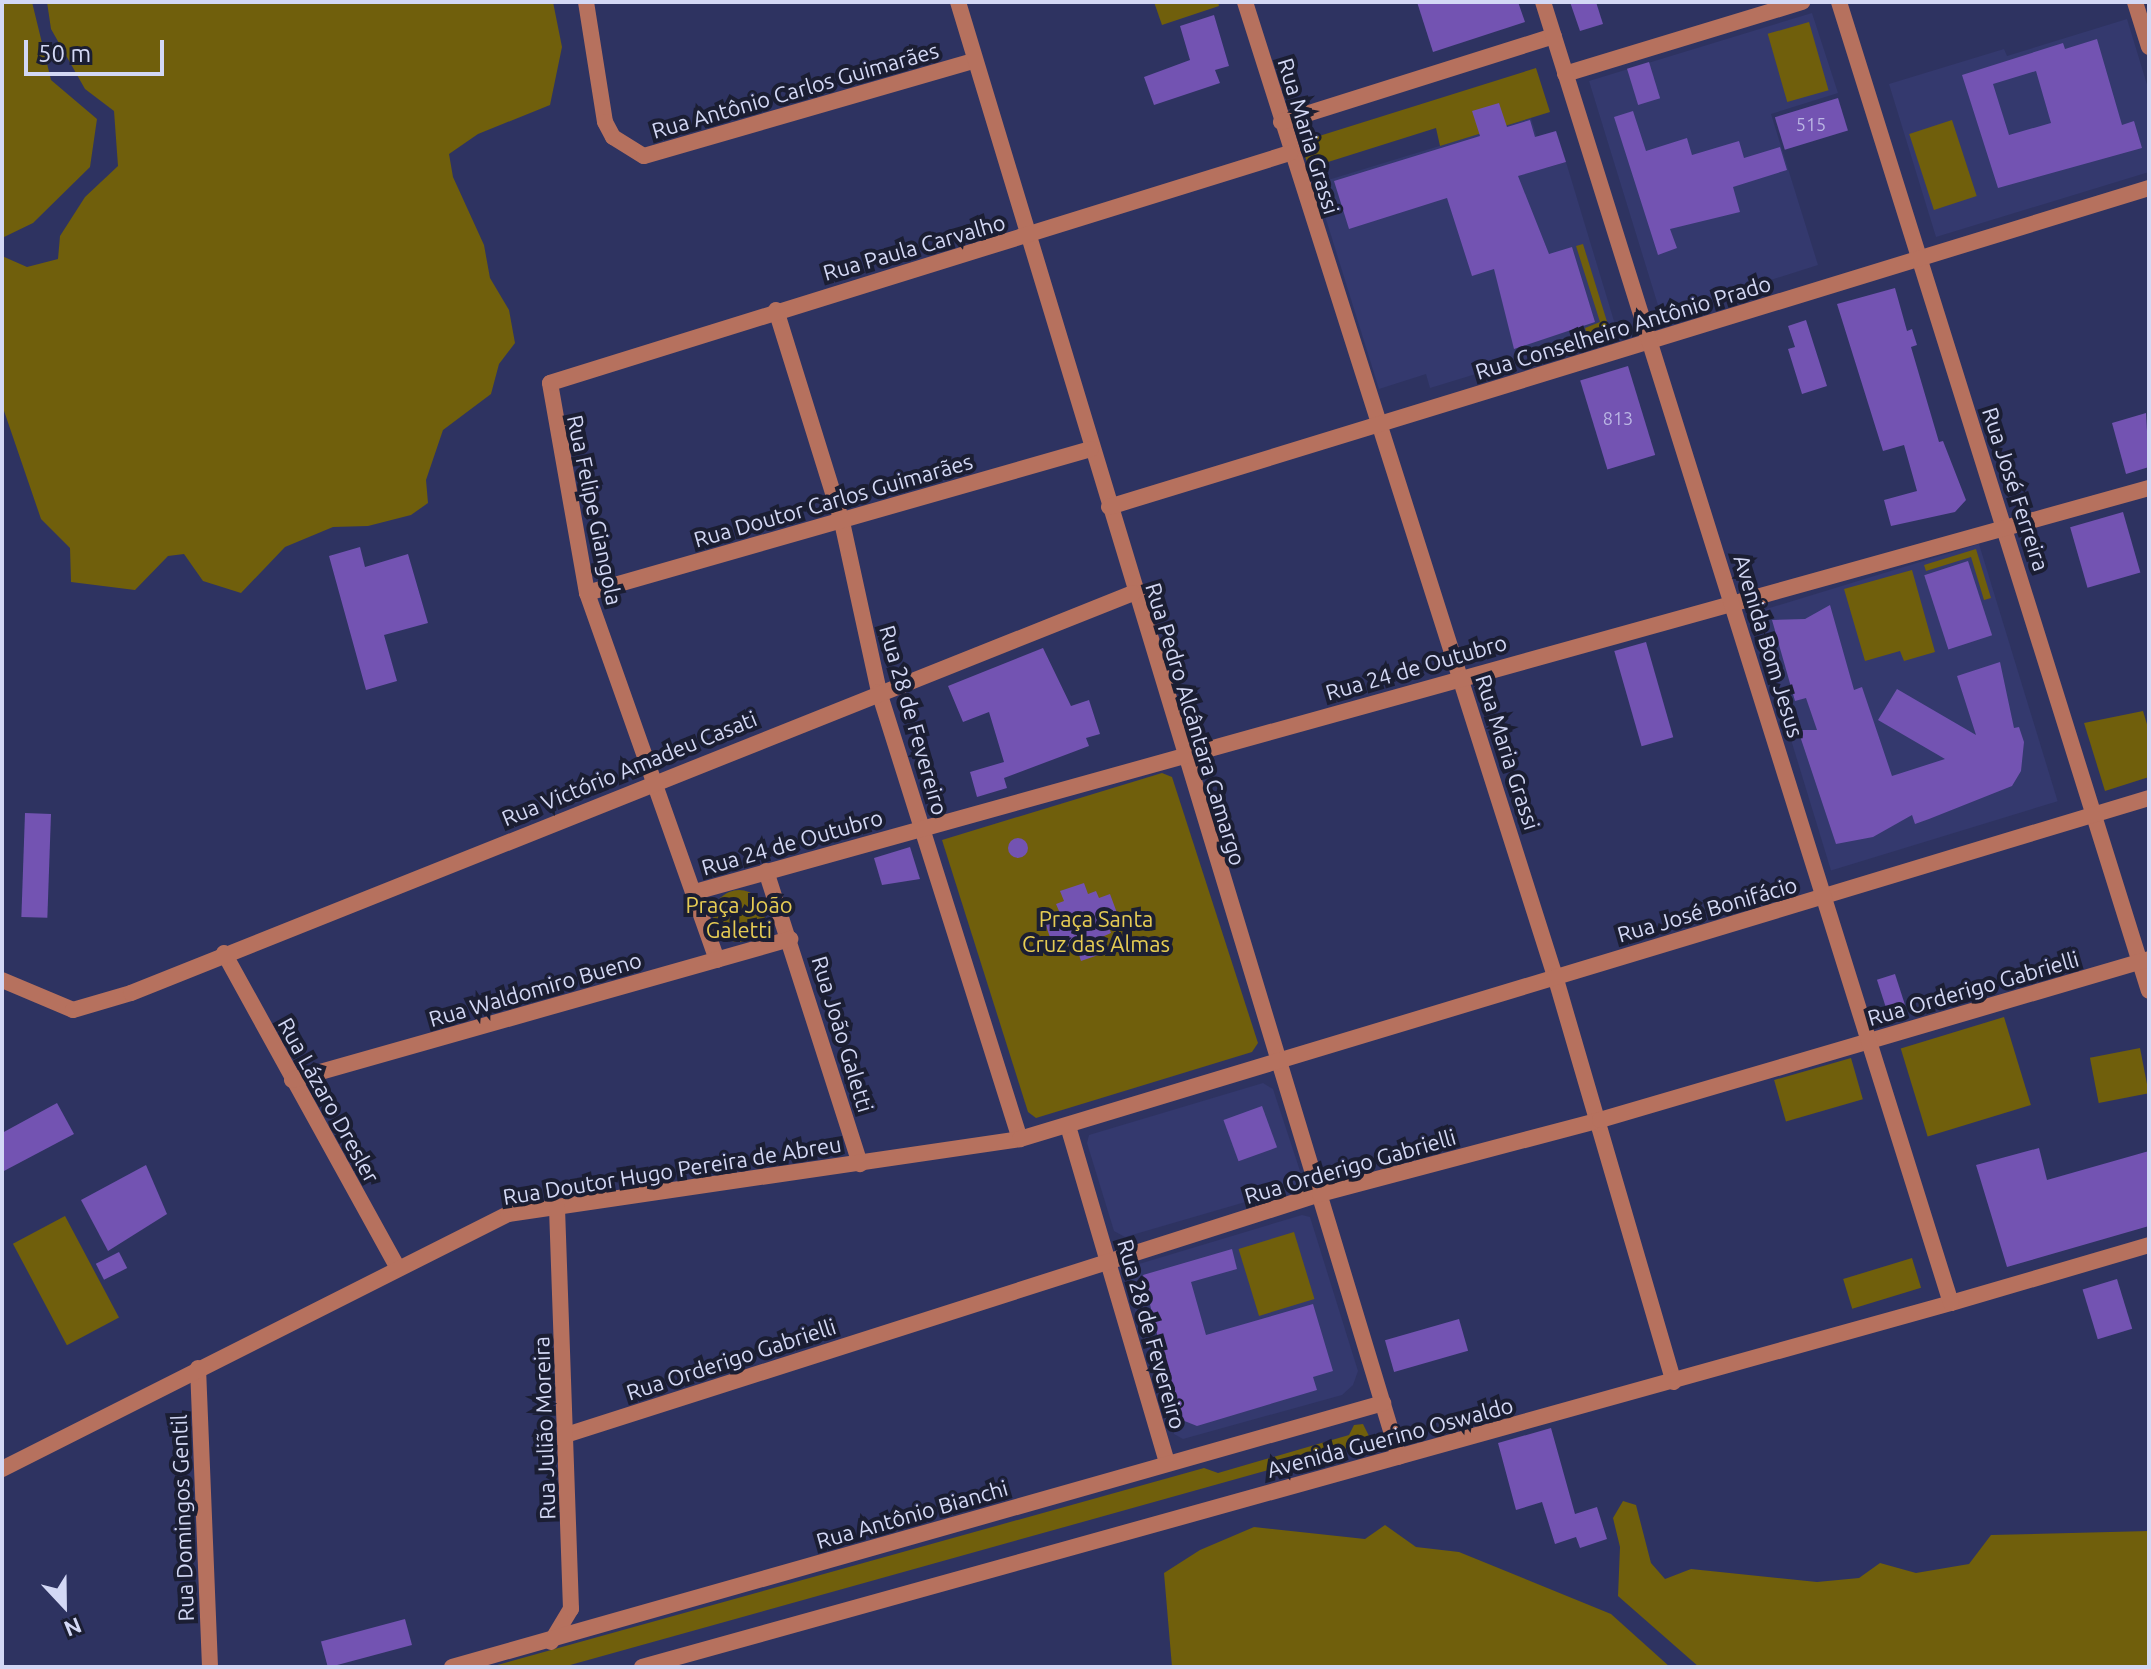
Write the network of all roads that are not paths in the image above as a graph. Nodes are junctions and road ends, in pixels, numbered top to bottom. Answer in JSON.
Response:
{"nodes":[{"id":1,"x":586,"y":2,"type":"edge"},
{"id":2,"x":958,"y":2,"type":"edge"},
{"id":3,"x":1245,"y":2,"type":"edge"},
{"id":4,"x":1543,"y":2,"type":"edge"},
{"id":5,"x":1802,"y":2,"type":"edge"},
{"id":6,"x":1839,"y":2,"type":"edge"},
{"id":7,"x":2135,"y":2,"type":"edge"},
{"id":8,"x":1554,"y":36,"type":"junction"},
{"id":9,"x":2149,"y":47,"type":"edge"},
{"id":10,"x":974,"y":61,"type":"junction"},
{"id":11,"x":1565,"y":74,"type":"junction"},
{"id":12,"x":1281,"y":122,"type":"junction"},
{"id":13,"x":1290,"y":153,"type":"junction"},
{"id":14,"x":2149,"y":188,"type":"edge"},
{"id":15,"x":1029,"y":236,"type":"junction"},
{"id":16,"x":1918,"y":259,"type":"junction"},
{"id":17,"x":776,"y":310,"type":"junction"},
{"id":18,"x":1651,"y":343,"type":"junction"},
{"id":19,"x":550,"y":383,"type":"joint"},
{"id":20,"x":1379,"y":424,"type":"junction"},
{"id":21,"x":1091,"y":449,"type":"junction"},
{"id":22,"x":2149,"y":488,"type":"edge"},
{"id":23,"x":1109,"y":507,"type":"junction"},
{"id":24,"x":842,"y":522,"type":"junction"},
{"id":25,"x":2005,"y":529,"type":"junction"},
{"id":26,"x":587,"y":593,"type":"junction"},
{"id":27,"x":1133,"y":593,"type":"junction"},
{"id":28,"x":1733,"y":604,"type":"junction"},
{"id":29,"x":1461,"y":677,"type":"junction"},
{"id":30,"x":879,"y":692,"type":"junction"},
{"id":31,"x":1183,"y":755,"type":"junction"},
{"id":32,"x":653,"y":782,"type":"junction"},
{"id":33,"x":2149,"y":798,"type":"edge"},
{"id":34,"x":2094,"y":815,"type":"junction"},
{"id":35,"x":922,"y":829,"type":"junction"},
{"id":36,"x":766,"y":871,"type":"junction"},
{"id":37,"x":695,"y":892,"type":"junction"},
{"id":38,"x":1824,"y":898,"type":"junction"},
{"id":39,"x":790,"y":939,"type":"junction"},
{"id":40,"x":224,"y":953,"type":"junction"},
{"id":41,"x":717,"y":960,"type":"junction"},
{"id":42,"x":2144,"y":960,"type":"edge"},
{"id":43,"x":1555,"y":976,"type":"junction"},
{"id":44,"x":2,"y":980,"type":"edge"},
{"id":45,"x":2149,"y":991,"type":"edge"},
{"id":46,"x":1870,"y":1041,"type":"junction"},
{"id":47,"x":1276,"y":1062,"type":"junction"},
{"id":48,"x":292,"y":1080,"type":"junction"},
{"id":49,"x":1600,"y":1120,"type":"junction"},
{"id":50,"x":1068,"y":1126,"type":"junction"},
{"id":51,"x":1020,"y":1139,"type":"junction"},
{"id":52,"x":860,"y":1164,"type":"junction"},
{"id":53,"x":1320,"y":1194,"type":"junction"},
{"id":54,"x":557,"y":1207,"type":"junction"},
{"id":55,"x":2149,"y":1245,"type":"edge"},
{"id":56,"x":1108,"y":1260,"type":"junction"},
{"id":57,"x":397,"y":1267,"type":"junction"},
{"id":58,"x":1951,"y":1303,"type":"junction"},
{"id":59,"x":198,"y":1368,"type":"junction"},
{"id":60,"x":1674,"y":1382,"type":"junction"},
{"id":61,"x":1383,"y":1403,"type":"junction"},
{"id":62,"x":569,"y":1434,"type":"junction"},
{"id":63,"x":1399,"y":1457,"type":"junction"},
{"id":64,"x":1167,"y":1462,"type":"junction"},
{"id":65,"x":2,"y":1469,"type":"edge"},
{"id":66,"x":551,"y":1642,"type":"junction"},
{"id":67,"x":210,"y":1667,"type":"edge"},
{"id":68,"x":452,"y":1667,"type":"edge"},
{"id":69,"x":642,"y":1667,"type":"edge"}],
"edges":[{"from":1,"to":10,"type":"street","name":"Rua Antônio Carlos Guimarães"},
{"from":2,"to":10,"type":"street","name":"Rua Pedro Alcântara Camargo"},
{"from":3,"to":12,"type":"street","name":"Rua Maria Grassi"},
{"from":4,"to":8,"type":"street","name":"Avenida Bom Jesus"},
{"from":5,"to":11,"type":"street"},
{"from":6,"to":16,"type":"street","name":"Rua José Ferreira"},
{"from":7,"to":9,"type":"street"},
{"from":8,"to":11,"type":"street","name":"Avenida Bom Jesus"},
{"from":8,"to":12,"type":"street"},
{"from":10,"to":15,"type":"street","name":"Rua Pedro Alcântara Camargo"},
{"from":11,"to":18,"type":"street","name":"Avenida Bom Jesus"},
{"from":12,"to":13,"type":"street","name":"Rua Maria Grassi"},
{"from":13,"to":15,"type":"street","name":"Rua Paula Carvalho"},
{"from":13,"to":20,"type":"street","name":"Rua Maria Grassi"},
{"from":14,"to":16,"type":"street","name":"Rua Conselheiro Antônio Prado"},
{"from":15,"to":17,"type":"street","name":"Rua Paula Carvalho"},
{"from":15,"to":21,"type":"street","name":"Rua Pedro Alcântara Camargo"},
{"from":16,"to":18,"type":"street","name":"Rua Conselheiro Antônio Prado"},
{"from":16,"to":25,"type":"street","name":"Rua José Ferreira"},
{"from":17,"to":19,"type":"street","name":"Rua Paula Carvalho"},
{"from":17,"to":24,"type":"street","name":"Rua 28 de Fevereiro"},
{"from":18,"to":20,"type":"street","name":"Rua Conselheiro Antônio Prado"},
{"from":18,"to":28,"type":"street","name":"Avenida Bom Jesus"},
{"from":19,"to":26,"type":"street","name":"Rua Felipe Giangola"},
{"from":20,"to":23,"type":"street","name":"Rua Conselheiro Antônio Prado"},
{"from":20,"to":29,"type":"street","name":"Rua Maria Grassi"},
{"from":21,"to":23,"type":"street","name":"Rua Pedro Alcântara Camargo"},
{"from":21,"to":24,"type":"street","name":"Rua Doutor Carlos Guimarães"},
{"from":22,"to":25,"type":"street","name":"Rua 24 de Outubro"},
{"from":23,"to":27,"type":"street","name":"Rua Pedro Alcântara Camargo"},
{"from":24,"to":26,"type":"street","name":"Rua Doutor Carlos Guimarães"},
{"from":24,"to":30,"type":"street","name":"Rua 28 de Fevereiro"},
{"from":25,"to":28,"type":"street","name":"Rua 24 de Outubro"},
{"from":25,"to":34,"type":"street","name":"Rua José Ferreira"},
{"from":26,"to":32,"type":"street","name":"Rua Felipe Giangola"},
{"from":27,"to":30,"type":"street","name":"Rua Victório Amadeu Casati"},
{"from":27,"to":31,"type":"street","name":"Rua Pedro Alcântara Camargo"},
{"from":28,"to":29,"type":"street","name":"Rua 24 de Outubro"},
{"from":28,"to":38,"type":"street","name":"Avenida Bom Jesus"},
{"from":29,"to":31,"type":"street","name":"Rua 24 de Outubro"},
{"from":29,"to":43,"type":"street","name":"Rua Maria Grassi"},
{"from":30,"to":32,"type":"street","name":"Rua Victório Amadeu Casati"},
{"from":30,"to":35,"type":"street","name":"Rua 28 de Fevereiro"},
{"from":31,"to":35,"type":"street","name":"Rua 24 de Outubro"},
{"from":31,"to":47,"type":"street","name":"Rua Pedro Alcântara Camargo"},
{"from":32,"to":37,"type":"street","name":"Rua Felipe Giangola"},
{"from":32,"to":40,"type":"street","name":"Rua Victório Amadeu Casati"},
{"from":33,"to":34,"type":"street","name":"Rua José Bonifácio"},
{"from":34,"to":38,"type":"street","name":"Rua José Bonifácio"},
{"from":34,"to":42,"type":"street","name":"Rua José Ferreira"},
{"from":35,"to":36,"type":"street","name":"Rua 24 de Outubro"},
{"from":35,"to":51,"type":"street","name":"Rua 28 de Fevereiro"},
{"from":36,"to":37,"type":"street","name":"Rua 24 de Outubro"},
{"from":36,"to":39,"type":"street","name":"Rua João Galetti"},
{"from":37,"to":41,"type":"street","name":"Rua Felipe Giangola"},
{"from":38,"to":43,"type":"street","name":"Rua José Bonifácio"},
{"from":38,"to":46,"type":"street","name":"Avenida Bom Jesus"},
{"from":39,"to":41,"type":"street","name":"Rua Waldomiro Bueno"},
{"from":39,"to":52,"type":"street","name":"Rua João Galetti"},
{"from":40,"to":44,"type":"street","name":"Rua Victório Amadeu Casati"},
{"from":40,"to":48,"type":"street","name":"Rua Lázaro Dresler"},
{"from":41,"to":48,"type":"street","name":"Rua Waldomiro Bueno"},
{"from":42,"to":45,"type":"street","name":"Rua José Ferreira"},
{"from":42,"to":46,"type":"street","name":"Rua Orderigo Gabrielli"},
{"from":43,"to":47,"type":"street","name":"Rua José Bonifácio"},
{"from":43,"to":49,"type":"street","name":"Rua Maria Grassi"},
{"from":46,"to":49,"type":"street","name":"Rua Orderigo Gabrielli"},
{"from":46,"to":58,"type":"street","name":"Avenida Bom Jesus"},
{"from":47,"to":50,"type":"street","name":"Rua José Bonifácio"},
{"from":47,"to":53,"type":"street","name":"Rua Pedro Alcântara Camargo"},
{"from":48,"to":57,"type":"street","name":"Rua Lázaro Dresler"},
{"from":49,"to":53,"type":"street","name":"Rua Orderigo Gabrielli"},
{"from":49,"to":60,"type":"street","name":"Rua Maria Grassi"},
{"from":50,"to":51,"type":"street","name":"Rua Doutor Hugo Pereira de Abreu"},
{"from":50,"to":56,"type":"street","name":"Rua 28 de Fevereiro"},
{"from":51,"to":52,"type":"street","name":"Rua Doutor Hugo Pereira de Abreu"},
{"from":52,"to":54,"type":"street","name":"Rua Doutor Hugo Pereira de Abreu"},
{"from":53,"to":56,"type":"street","name":"Rua Orderigo Gabrielli"},
{"from":53,"to":61,"type":"street","name":"Rua Pedro Alcântara Camargo"},
{"from":54,"to":57,"type":"street","name":"Rua Doutor Hugo Pereira de Abreu"},
{"from":54,"to":62,"type":"street","name":"Rua Julião Moreira"},
{"from":55,"to":58,"type":"street","name":"Avenida Guerino Oswaldo"},
{"from":56,"to":62,"type":"street","name":"Rua Orderigo Gabrielli"},
{"from":56,"to":64,"type":"street","name":"Rua 28 de Fevereiro"},
{"from":57,"to":59,"type":"street","name":"Rua Doutor Hugo Pereira de Abreu"},
{"from":58,"to":60,"type":"street","name":"Avenida Guerino Oswaldo"},
{"from":59,"to":65,"type":"street","name":"Rua Doutor Hugo Pereira de Abreu"},
{"from":59,"to":67,"type":"street","name":"Rua Domingos Gentil"},
{"from":60,"to":63,"type":"street","name":"Avenida Guerino Oswaldo"},
{"from":61,"to":63,"type":"street","name":"Rua Pedro Alcântara Camargo"},
{"from":61,"to":64,"type":"street","name":"Rua Antônio Bianchi"},
{"from":62,"to":66,"type":"street","name":"Rua Julião Moreira"},
{"from":63,"to":69,"type":"street","name":"Avenida Guerino Oswaldo"},
{"from":64,"to":66,"type":"street","name":"Rua Antônio Bianchi"},
{"from":66,"to":68,"type":"street","name":"Rua Antônio Bianchi"}]}
